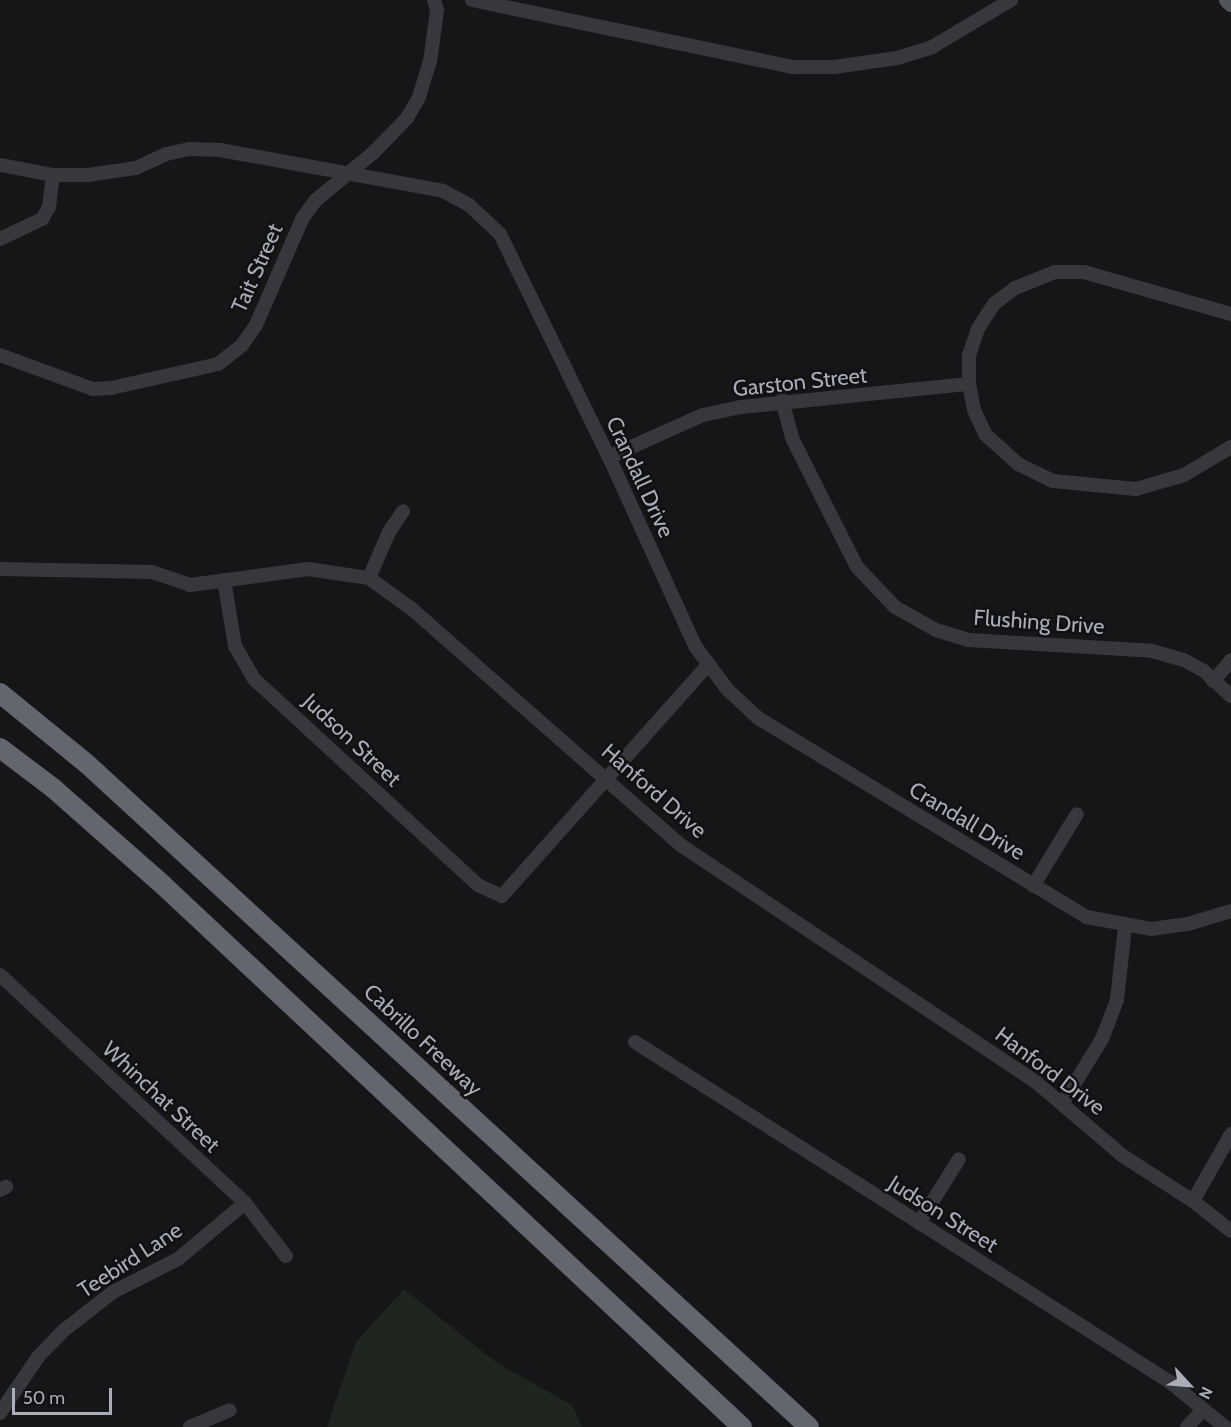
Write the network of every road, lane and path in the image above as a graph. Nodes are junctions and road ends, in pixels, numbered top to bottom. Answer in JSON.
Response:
{"nodes":[{"id":1,"x":434,"y":0,"type":"edge"},
{"id":2,"x":472,"y":0,"type":"edge"},
{"id":3,"x":1011,"y":0,"type":"edge"},
{"id":4,"x":1227,"y":0,"type":"edge"},
{"id":5,"x":1231,"y":4,"type":"edge"},
{"id":6,"x":0,"y":165,"type":"edge"},
{"id":7,"x":351,"y":172,"type":"junction"},
{"id":8,"x":53,"y":175,"type":"junction"},
{"id":9,"x":0,"y":239,"type":"edge"},
{"id":10,"x":1231,"y":314,"type":"edge"},
{"id":11,"x":0,"y":355,"type":"edge"},
{"id":12,"x":969,"y":384,"type":"junction"},
{"id":13,"x":782,"y":400,"type":"junction"},
{"id":14,"x":1231,"y":447,"type":"edge"},
{"id":15,"x":609,"y":458,"type":"junction"},
{"id":16,"x":403,"y":511,"type":"dead end"},
{"id":17,"x":0,"y":569,"type":"edge"},
{"id":18,"x":369,"y":578,"type":"junction"},
{"id":19,"x":224,"y":580,"type":"junction"},
{"id":20,"x":1231,"y":660,"type":"edge"},
{"id":21,"x":709,"y":664,"type":"junction"},
{"id":22,"x":1213,"y":681,"type":"junction"},
{"id":23,"x":0,"y":693,"type":"edge"},
{"id":24,"x":1231,"y":696,"type":"edge"},
{"id":25,"x":0,"y":748,"type":"edge"},
{"id":26,"x":605,"y":777,"type":"junction"},
{"id":27,"x":1077,"y":814,"type":"dead end"},
{"id":28,"x":1033,"y":886,"type":"junction"},
{"id":29,"x":1231,"y":911,"type":"edge"},
{"id":30,"x":1125,"y":926,"type":"junction"},
{"id":31,"x":0,"y":975,"type":"edge"},
{"id":32,"x":635,"y":1042,"type":"dead end"},
{"id":33,"x":1062,"y":1104,"type":"junction"},
{"id":34,"x":1231,"y":1134,"type":"edge"},
{"id":35,"x":959,"y":1159,"type":"dead end"},
{"id":36,"x":1193,"y":1201,"type":"junction"},
{"id":37,"x":245,"y":1203,"type":"junction"},
{"id":38,"x":919,"y":1223,"type":"junction"},
{"id":39,"x":1231,"y":1231,"type":"edge"},
{"id":40,"x":286,"y":1256,"type":"dead end"},
{"id":41,"x":230,"y":1410,"type":"dead end"},
{"id":42,"x":1203,"y":1410,"type":"junction"},
{"id":43,"x":0,"y":1413,"type":"edge"},
{"id":44,"x":190,"y":1427,"type":"edge"},
{"id":45,"x":742,"y":1427,"type":"edge"},
{"id":46,"x":809,"y":1427,"type":"edge"},
{"id":47,"x":1187,"y":1427,"type":"edge"},
{"id":48,"x":1225,"y":1427,"type":"edge"}],
"edges":[{"from":1,"to":7,"type":"street","name":"Tait Street"},
{"from":2,"to":3,"type":"street"},
{"from":4,"to":5,"type":"main road"},
{"from":6,"to":8,"type":"street","name":"Crandall Drive"},
{"from":7,"to":8,"type":"street","name":"Crandall Drive"},
{"from":7,"to":11,"type":"street","name":"Tait Street"},
{"from":7,"to":15,"type":"street","name":"Crandall Drive"},
{"from":8,"to":9,"type":"street"},
{"from":10,"to":12,"type":"street"},
{"from":12,"to":13,"type":"street","name":"Garston Street"},
{"from":12,"to":14,"type":"street"},
{"from":13,"to":15,"type":"street","name":"Garston Street"},
{"from":13,"to":22,"type":"street","name":"Flushing Drive"},
{"from":15,"to":21,"type":"street","name":"Crandall Drive"},
{"from":16,"to":18,"type":"street"},
{"from":17,"to":19,"type":"street","name":"Hanford Drive"},
{"from":18,"to":19,"type":"street","name":"Hanford Drive"},
{"from":18,"to":26,"type":"street","name":"Hanford Drive"},
{"from":19,"to":26,"type":"street","name":"Judson Street"},
{"from":20,"to":22,"type":"street"},
{"from":21,"to":26,"type":"street"},
{"from":21,"to":28,"type":"street","name":"Crandall Drive"},
{"from":22,"to":24,"type":"street","name":"Flushing Drive"},
{"from":23,"to":46,"type":"highway","name":"Cabrillo Freeway"},
{"from":25,"to":45,"type":"highway"},
{"from":26,"to":33,"type":"street","name":"Hanford Drive"},
{"from":27,"to":28,"type":"street"},
{"from":28,"to":30,"type":"street","name":"Crandall Drive"},
{"from":29,"to":30,"type":"street","name":"Crandall Drive"},
{"from":30,"to":33,"type":"street"},
{"from":31,"to":37,"type":"street","name":"Whinchat Street"},
{"from":32,"to":38,"type":"street","name":"Judson Street"},
{"from":33,"to":36,"type":"street","name":"Hanford Drive"},
{"from":34,"to":36,"type":"street"},
{"from":35,"to":38,"type":"street"},
{"from":36,"to":39,"type":"street","name":"Hanford Drive"},
{"from":37,"to":40,"type":"street","name":"Whinchat Street"},
{"from":37,"to":43,"type":"street","name":"Teebird Lane"},
{"from":38,"to":42,"type":"street","name":"Judson Street"},
{"from":41,"to":44,"type":"street"},
{"from":42,"to":47,"type":"street"},
{"from":42,"to":48,"type":"street","name":"Judson Street"}]}
